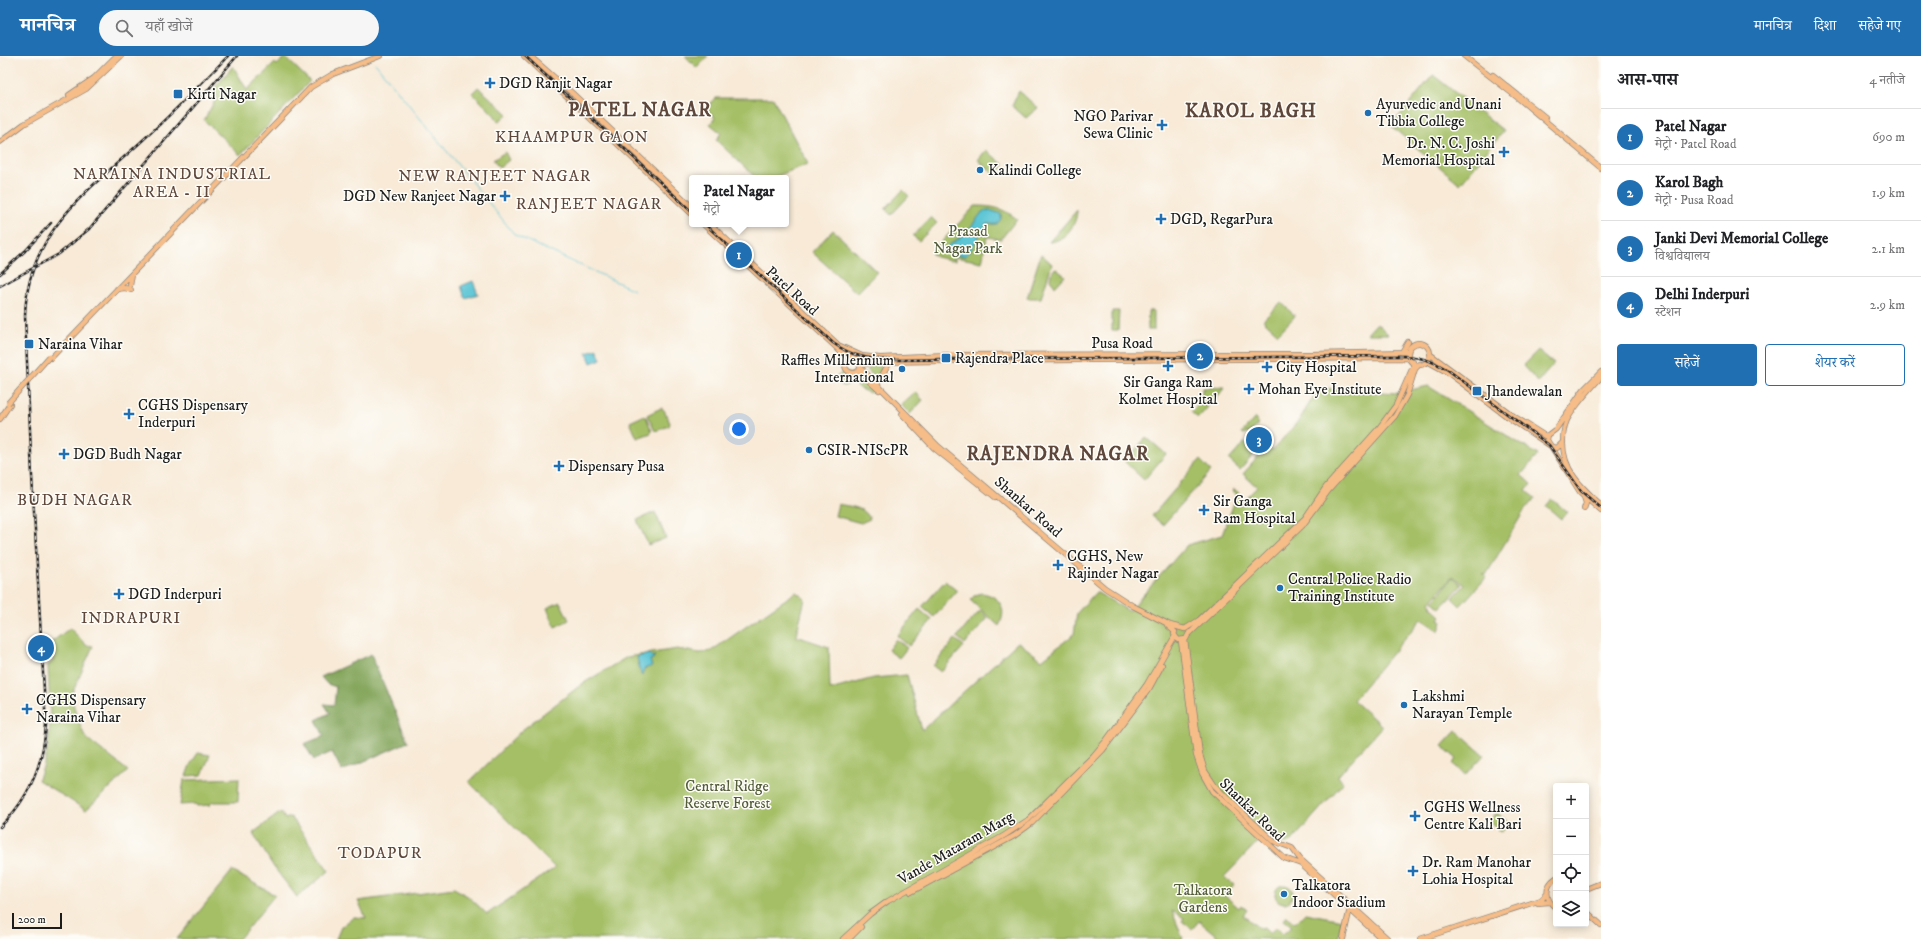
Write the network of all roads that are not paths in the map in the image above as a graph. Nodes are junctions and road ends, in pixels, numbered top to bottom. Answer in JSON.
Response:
{"nodes":[{"id":1,"x":116,"y":56,"type":"edge"},
{"id":2,"x":121,"y":56,"type":"edge"},
{"id":3,"x":373,"y":56,"type":"edge"},
{"id":4,"x":380,"y":56,"type":"edge"},
{"id":5,"x":524,"y":56,"type":"edge"},
{"id":6,"x":530,"y":56,"type":"edge"},
{"id":7,"x":1464,"y":56,"type":"edge"},
{"id":8,"x":1468,"y":56,"type":"edge"},
{"id":9,"x":0,"y":139,"type":"edge"},
{"id":10,"x":0,"y":142,"type":"edge"},
{"id":11,"x":1601,"y":165,"type":"edge"},
{"id":12,"x":1601,"y":168,"type":"edge"},
{"id":13,"x":689,"y":204,"type":"edge"},
{"id":14,"x":689,"y":211,"type":"edge"},
{"id":15,"x":705,"y":227,"type":"edge"},
{"id":16,"x":713,"y":227,"type":"edge"},
{"id":17,"x":151,"y":251,"type":"junction"},
{"id":18,"x":133,"y":272,"type":"junction"},
{"id":19,"x":116,"y":290,"type":"junction"},
{"id":20,"x":109,"y":295,"type":"junction"},
{"id":21,"x":1408,"y":342,"type":"dead end"},
{"id":22,"x":838,"y":345,"type":"junction"},
{"id":23,"x":1402,"y":352,"type":"junction"},
{"id":24,"x":1408,"y":352,"type":"junction"},
{"id":25,"x":1431,"y":355,"type":"junction"},
{"id":26,"x":1408,"y":358,"type":"junction"},
{"id":27,"x":849,"y":359,"type":"junction"},
{"id":28,"x":1427,"y":361,"type":"junction"},
{"id":29,"x":880,"y":362,"type":"junction"},
{"id":30,"x":1412,"y":362,"type":"junction"},
{"id":31,"x":889,"y":363,"type":"junction"},
{"id":32,"x":1420,"y":364,"type":"junction"},
{"id":33,"x":860,"y":368,"type":"junction"},
{"id":34,"x":886,"y":368,"type":"junction"},
{"id":35,"x":1601,"y":372,"type":"edge"},
{"id":36,"x":863,"y":375,"type":"junction"},
{"id":37,"x":1601,"y":377,"type":"edge"},
{"id":38,"x":853,"y":378,"type":"dead end"},
{"id":39,"x":877,"y":384,"type":"junction"},
{"id":40,"x":885,"y":395,"type":"junction"},
{"id":41,"x":9,"y":404,"type":"junction"},
{"id":42,"x":0,"y":414,"type":"edge"},
{"id":43,"x":0,"y":419,"type":"edge"},
{"id":44,"x":1551,"y":433,"type":"junction"},
{"id":45,"x":1563,"y":440,"type":"junction"},
{"id":46,"x":1550,"y":446,"type":"junction"},
{"id":47,"x":1327,"y":488,"type":"junction"},
{"id":48,"x":1583,"y":496,"type":"junction"},
{"id":49,"x":1601,"y":504,"type":"edge"},
{"id":50,"x":1584,"y":509,"type":"dead end"},
{"id":51,"x":1312,"y":511,"type":"junction"},
{"id":52,"x":1601,"y":511,"type":"edge"},
{"id":53,"x":1185,"y":629,"type":"junction"},
{"id":54,"x":1188,"y":635,"type":"junction"},
{"id":55,"x":1178,"y":636,"type":"junction"},
{"id":56,"x":1285,"y":847,"type":"junction"},
{"id":57,"x":1295,"y":852,"type":"junction"},
{"id":58,"x":1282,"y":856,"type":"junction"},
{"id":59,"x":1293,"y":860,"type":"junction"},
{"id":60,"x":915,"y":879,"type":"dead end"},
{"id":61,"x":1553,"y":881,"type":"edge"},
{"id":62,"x":1601,"y":882,"type":"edge"},
{"id":63,"x":1589,"y":884,"type":"edge"},
{"id":64,"x":914,"y":886,"type":"junction"},
{"id":65,"x":1589,"y":888,"type":"edge"},
{"id":66,"x":1547,"y":894,"type":"junction"},
{"id":67,"x":1550,"y":902,"type":"junction"},
{"id":68,"x":1553,"y":905,"type":"edge"},
{"id":69,"x":1350,"y":908,"type":"junction"},
{"id":70,"x":1355,"y":914,"type":"junction"},
{"id":71,"x":1589,"y":914,"type":"edge"},
{"id":72,"x":1348,"y":915,"type":"junction"},
{"id":73,"x":1589,"y":917,"type":"edge"},
{"id":74,"x":1601,"y":924,"type":"edge"},
{"id":75,"x":1601,"y":928,"type":"edge"},
{"id":76,"x":844,"y":939,"type":"edge"},
{"id":77,"x":849,"y":939,"type":"edge"},
{"id":78,"x":1343,"y":939,"type":"edge"},
{"id":79,"x":1382,"y":939,"type":"edge"},
{"id":80,"x":1388,"y":939,"type":"edge"},
{"id":81,"x":1420,"y":939,"type":"edge"},
{"id":82,"x":1426,"y":939,"type":"edge"}],
"edges":[{"from":1,"to":9,"type":"main road"},
{"from":2,"to":10,"type":"main road"},
{"from":3,"to":17,"type":"main road"},
{"from":4,"to":17,"type":"main road"},
{"from":5,"to":14,"type":"main road"},
{"from":6,"to":13,"type":"main road"},
{"from":7,"to":12,"type":"main road"},
{"from":8,"to":11,"type":"main road"},
{"from":15,"to":27,"type":"main road","name":"Patel Road"},
{"from":16,"to":22,"type":"main road","name":"Patel Road"},
{"from":17,"to":18,"type":"main road"},
{"from":17,"to":20,"type":"main road"},
{"from":18,"to":19,"type":"main road"},
{"from":18,"to":19,"type":"main road"},
{"from":19,"to":20,"type":"main road"},
{"from":20,"to":41,"type":"main road","bridge":true},
{"from":21,"to":23,"type":"main road"},
{"from":22,"to":23,"type":"main road","name":"Pusa Road"},
{"from":22,"to":27,"type":"main road","name":"Patel Road"},
{"from":23,"to":24,"type":"main road","name":"Pusa Road"},
{"from":24,"to":25,"type":"main road"},
{"from":24,"to":26,"type":"main road"},
{"from":25,"to":28,"type":"main road"},
{"from":25,"to":44,"type":"main road"},
{"from":26,"to":30,"type":"main road"},
{"from":26,"to":31,"type":"main road","name":"Pusa Road"},
{"from":27,"to":33,"type":"main road"},
{"from":27,"to":33,"type":"main road"},
{"from":28,"to":32,"type":"main road"},
{"from":28,"to":46,"type":"main road"},
{"from":29,"to":31,"type":"main road","name":"Pusa Road"},
{"from":29,"to":33,"type":"main road","name":"Pusa Road"},
{"from":29,"to":34,"type":"main road"},
{"from":30,"to":32,"type":"main road"},
{"from":30,"to":47,"type":"main road"},
{"from":31,"to":34,"type":"main road"},
{"from":32,"to":47,"type":"main road"},
{"from":33,"to":36,"type":"main road","name":"Shankar Road"},
{"from":33,"to":39,"type":"main road","name":"Shankar Road"},
{"from":34,"to":39,"type":"main road"},
{"from":35,"to":44,"type":"main road"},
{"from":36,"to":38,"type":"main road"},
{"from":36,"to":40,"type":"main road","name":"Shankar Road"},
{"from":37,"to":45,"type":"main road"},
{"from":39,"to":40,"type":"main road","name":"Shankar Road"},
{"from":40,"to":55,"type":"main road","name":"Shankar Road"},
{"from":41,"to":42,"type":"main road"},
{"from":41,"to":43,"type":"main road"},
{"from":44,"to":45,"type":"main road"},
{"from":44,"to":46,"type":"main road"},
{"from":45,"to":46,"type":"main road"},
{"from":45,"to":49,"type":"main road"},
{"from":46,"to":48,"type":"main road"},
{"from":47,"to":51,"type":"main road"},
{"from":48,"to":50,"type":"main road"},
{"from":48,"to":52,"type":"main road"},
{"from":51,"to":53,"type":"main road"},
{"from":51,"to":54,"type":"main road"},
{"from":53,"to":54,"type":"main road"},
{"from":53,"to":55,"type":"main road"},
{"from":54,"to":55,"type":"main road"},
{"from":55,"to":56,"type":"main road","name":"Shankar Road"},
{"from":55,"to":58,"type":"main road","name":"Shankar Road"},
{"from":55,"to":64,"type":"main road","name":"Vande Mataram Marg"},
{"from":55,"to":77,"type":"main road","name":"Vande Mataram Marg"},
{"from":56,"to":57,"type":"main road"},
{"from":56,"to":58,"type":"main road"},
{"from":57,"to":59,"type":"main road"},
{"from":57,"to":80,"type":"main road"},
{"from":58,"to":59,"type":"main road"},
{"from":59,"to":69,"type":"main road"},
{"from":60,"to":64,"type":"main road"},
{"from":61,"to":66,"type":"main road"},
{"from":62,"to":63,"type":"main road"},
{"from":62,"to":65,"type":"main road"},
{"from":64,"to":76,"type":"main road","name":"Vande Mataram Marg"},
{"from":66,"to":67,"type":"main road"},
{"from":66,"to":81,"type":"main road"},
{"from":67,"to":68,"type":"main road"},
{"from":67,"to":82,"type":"main road"},
{"from":69,"to":70,"type":"main road"},
{"from":69,"to":72,"type":"main road"},
{"from":70,"to":72,"type":"main road"},
{"from":70,"to":79,"type":"main road"},
{"from":71,"to":74,"type":"main road"},
{"from":72,"to":78,"type":"main road"},
{"from":73,"to":75,"type":"main road"}]}
